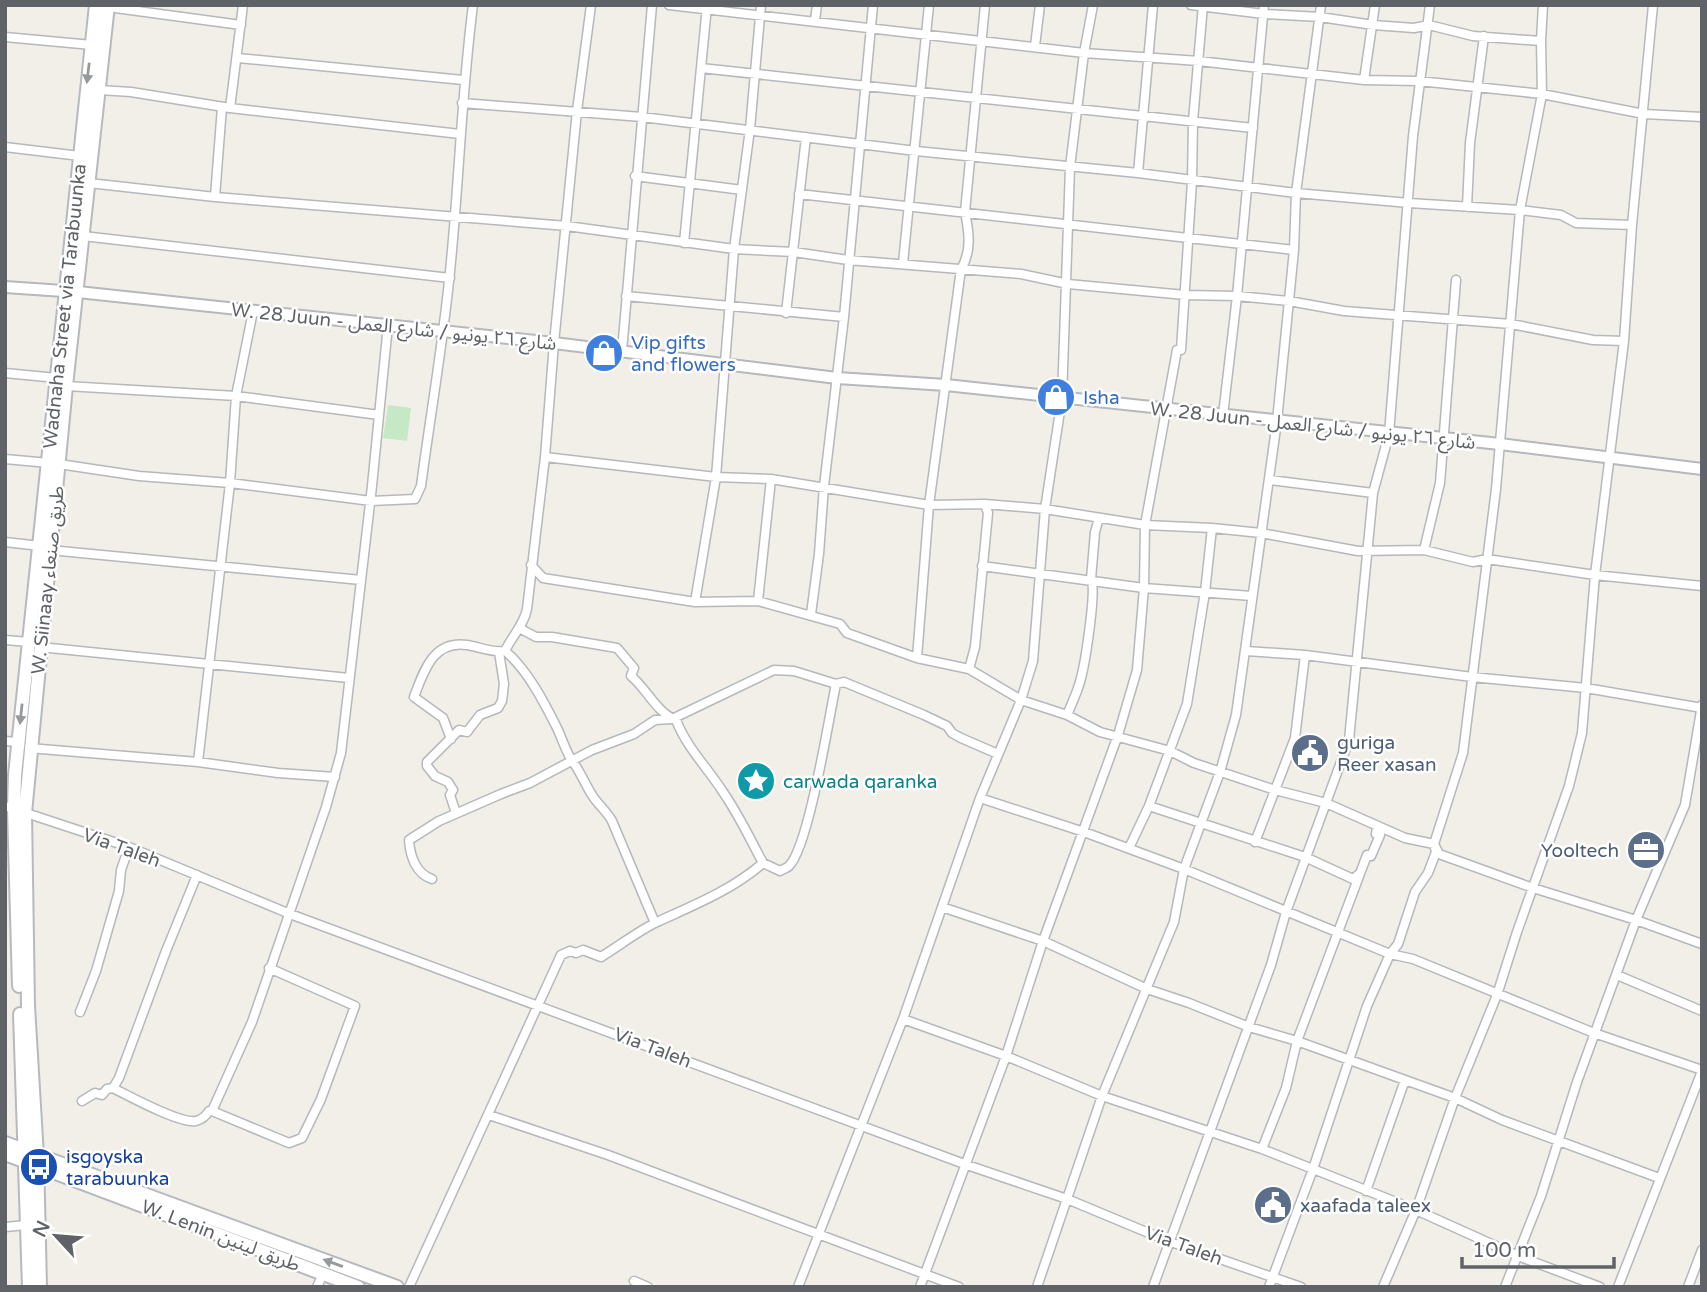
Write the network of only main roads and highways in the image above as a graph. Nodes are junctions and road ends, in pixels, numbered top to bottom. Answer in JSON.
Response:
{"nodes":[{"id":1,"x":104,"y":6,"type":"edge"},
{"id":2,"x":72,"y":292,"type":"junction"},
{"id":3,"x":18,"y":744,"type":"edge"},
{"id":4,"x":14,"y":809,"type":"edge"},
{"id":5,"x":5,"y":1143,"type":"edge"},
{"id":6,"x":5,"y":1154,"type":"edge"},
{"id":7,"x":32,"y":1159,"type":"junction"},
{"id":8,"x":154,"y":1203,"type":"junction"},
{"id":9,"x":29,"y":1287,"type":"edge"},
{"id":10,"x":40,"y":1287,"type":"edge"},
{"id":11,"x":358,"y":1287,"type":"edge"},
{"id":12,"x":397,"y":1287,"type":"edge"}],
"edges":[{"from":1,"to":2,"type":"main road","name":"W. Siinaay طريق صنعاء"},
{"from":1,"to":2,"type":"main road","name":"Wadnaha Street via Tarabuunka","one_way":true},
{"from":2,"to":3,"type":"main road","name":"W. Siinaay طريق صنعاء"},
{"from":3,"to":4,"type":"main road","name":"W. Siinaay طريق صنعاء"},
{"from":4,"to":7,"type":"main road","name":"W. Siinaay طريق صنعاء"},
{"from":5,"to":7,"type":"main road"},
{"from":6,"to":7,"type":"main road"},
{"from":7,"to":8,"type":"main road"},
{"from":7,"to":9,"type":"main road"},
{"from":7,"to":10,"type":"main road"},
{"from":8,"to":11,"type":"main road","name":"W. Lenin طريق لينين"},
{"from":12,"to":8,"type":"main road","one_way":true}]}
